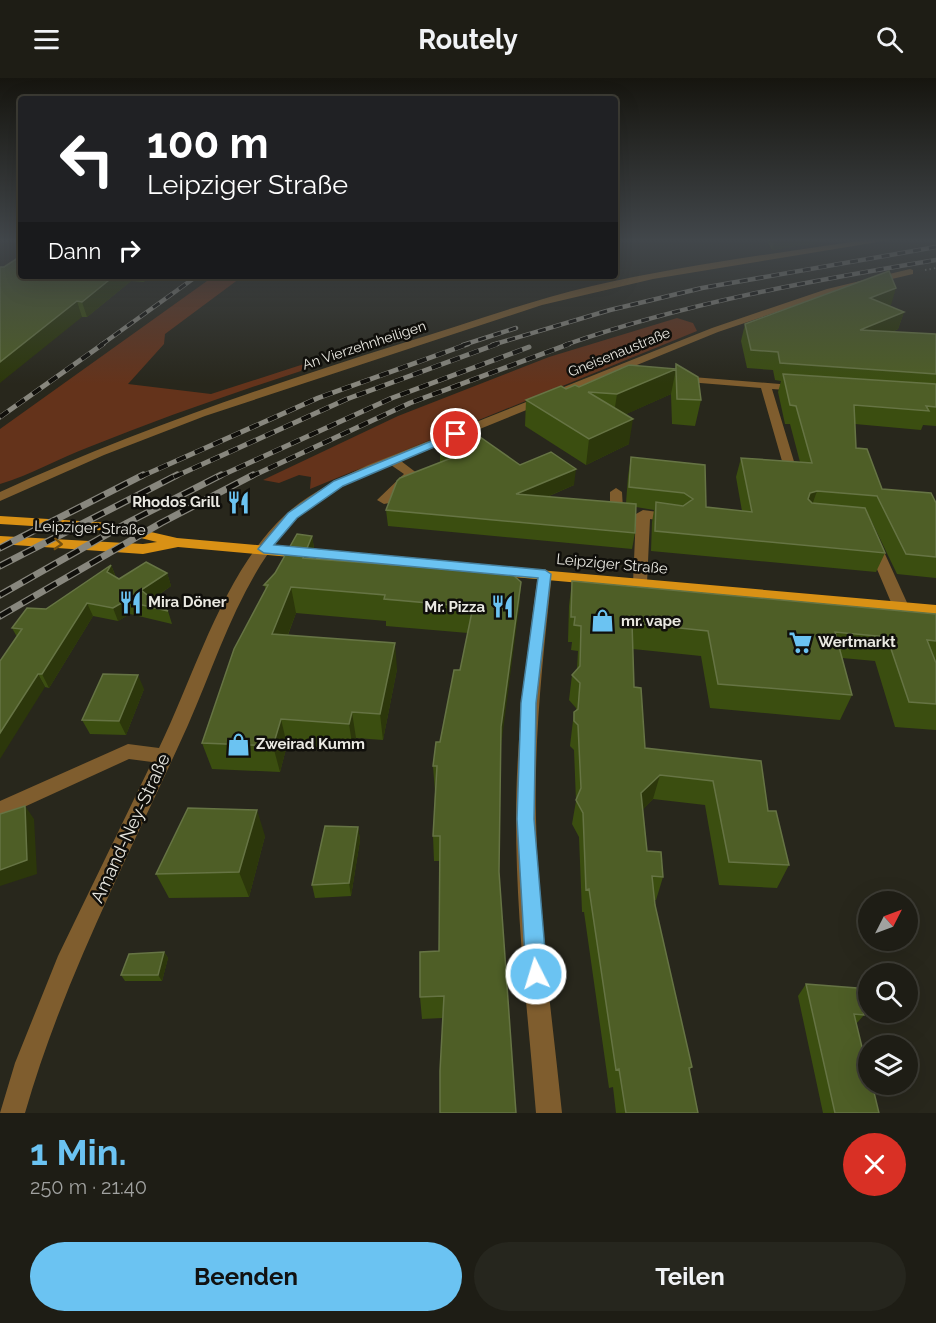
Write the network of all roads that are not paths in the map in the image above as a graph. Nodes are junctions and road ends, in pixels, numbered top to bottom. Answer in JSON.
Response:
{"nodes":[{"id":1,"x":605,"y":287,"type":"edge"},
{"id":2,"x":846,"y":287,"type":"edge"},
{"id":3,"x":605,"y":373,"type":"junction"},
{"id":4,"x":639,"y":376,"type":"edge"},
{"id":5,"x":672,"y":378,"type":"edge"},
{"id":6,"x":765,"y":385,"type":"junction"},
{"id":7,"x":811,"y":388,"type":"edge"},
{"id":8,"x":392,"y":460,"type":"junction"},
{"id":9,"x":790,"y":468,"type":"edge"},
{"id":10,"x":616,"y":492,"type":"dead end"},
{"id":11,"x":0,"y":497,"type":"edge"},
{"id":12,"x":384,"y":500,"type":"dead end"},
{"id":13,"x":643,"y":514,"type":"junction"},
{"id":14,"x":679,"y":519,"type":"edge"},
{"id":15,"x":0,"y":520,"type":"edge"},
{"id":16,"x":868,"y":530,"type":"edge"},
{"id":17,"x":0,"y":540,"type":"edge"},
{"id":18,"x":177,"y":542,"type":"junction"},
{"id":19,"x":264,"y":549,"type":"junction"},
{"id":20,"x":545,"y":574,"type":"junction"},
{"id":21,"x":640,"y":583,"type":"junction"},
{"id":22,"x":901,"y":607,"type":"junction"},
{"id":23,"x":936,"y":610,"type":"edge"},
{"id":24,"x":164,"y":756,"type":"junction"},
{"id":25,"x":0,"y":810,"type":"edge"},
{"id":26,"x":12,"y":1113,"type":"edge"},
{"id":27,"x":549,"y":1113,"type":"edge"}],
"edges":[{"from":1,"to":11,"type":"street","name":"An Vierzehnheiligen"},
{"from":2,"to":3,"type":"street","name":"Gneisenaustraße"},
{"from":3,"to":4,"type":"street"},
{"from":3,"to":8,"type":"street","name":"Gneisenaustraße"},
{"from":5,"to":6,"type":"street"},
{"from":6,"to":7,"type":"street"},
{"from":6,"to":9,"type":"street"},
{"from":8,"to":12,"type":"street"},
{"from":8,"to":19,"type":"street","name":"Gneisenaustraße"},
{"from":10,"to":13,"type":"street"},
{"from":13,"to":14,"type":"street"},
{"from":13,"to":21,"type":"street"},
{"from":15,"to":18,"type":"main road","name":"Leipziger Straße"},
{"from":16,"to":22,"type":"street"},
{"from":17,"to":18,"type":"main road","name":"Leipziger Straße","one_way":true},
{"from":18,"to":19,"type":"main road","name":"Leipziger Straße"},
{"from":19,"to":20,"type":"main road","name":"Leipziger Straße"},
{"from":19,"to":24,"type":"street","name":"Amand-Ney-Straße"},
{"from":20,"to":21,"type":"main road","name":"Leipziger Straße"},
{"from":20,"to":27,"type":"street"},
{"from":21,"to":22,"type":"main road","name":"Leipziger Straße"},
{"from":22,"to":23,"type":"main road","name":"Leipziger Straße"},
{"from":24,"to":25,"type":"street"},
{"from":24,"to":26,"type":"street","name":"Amand-Ney-Straße"}]}
